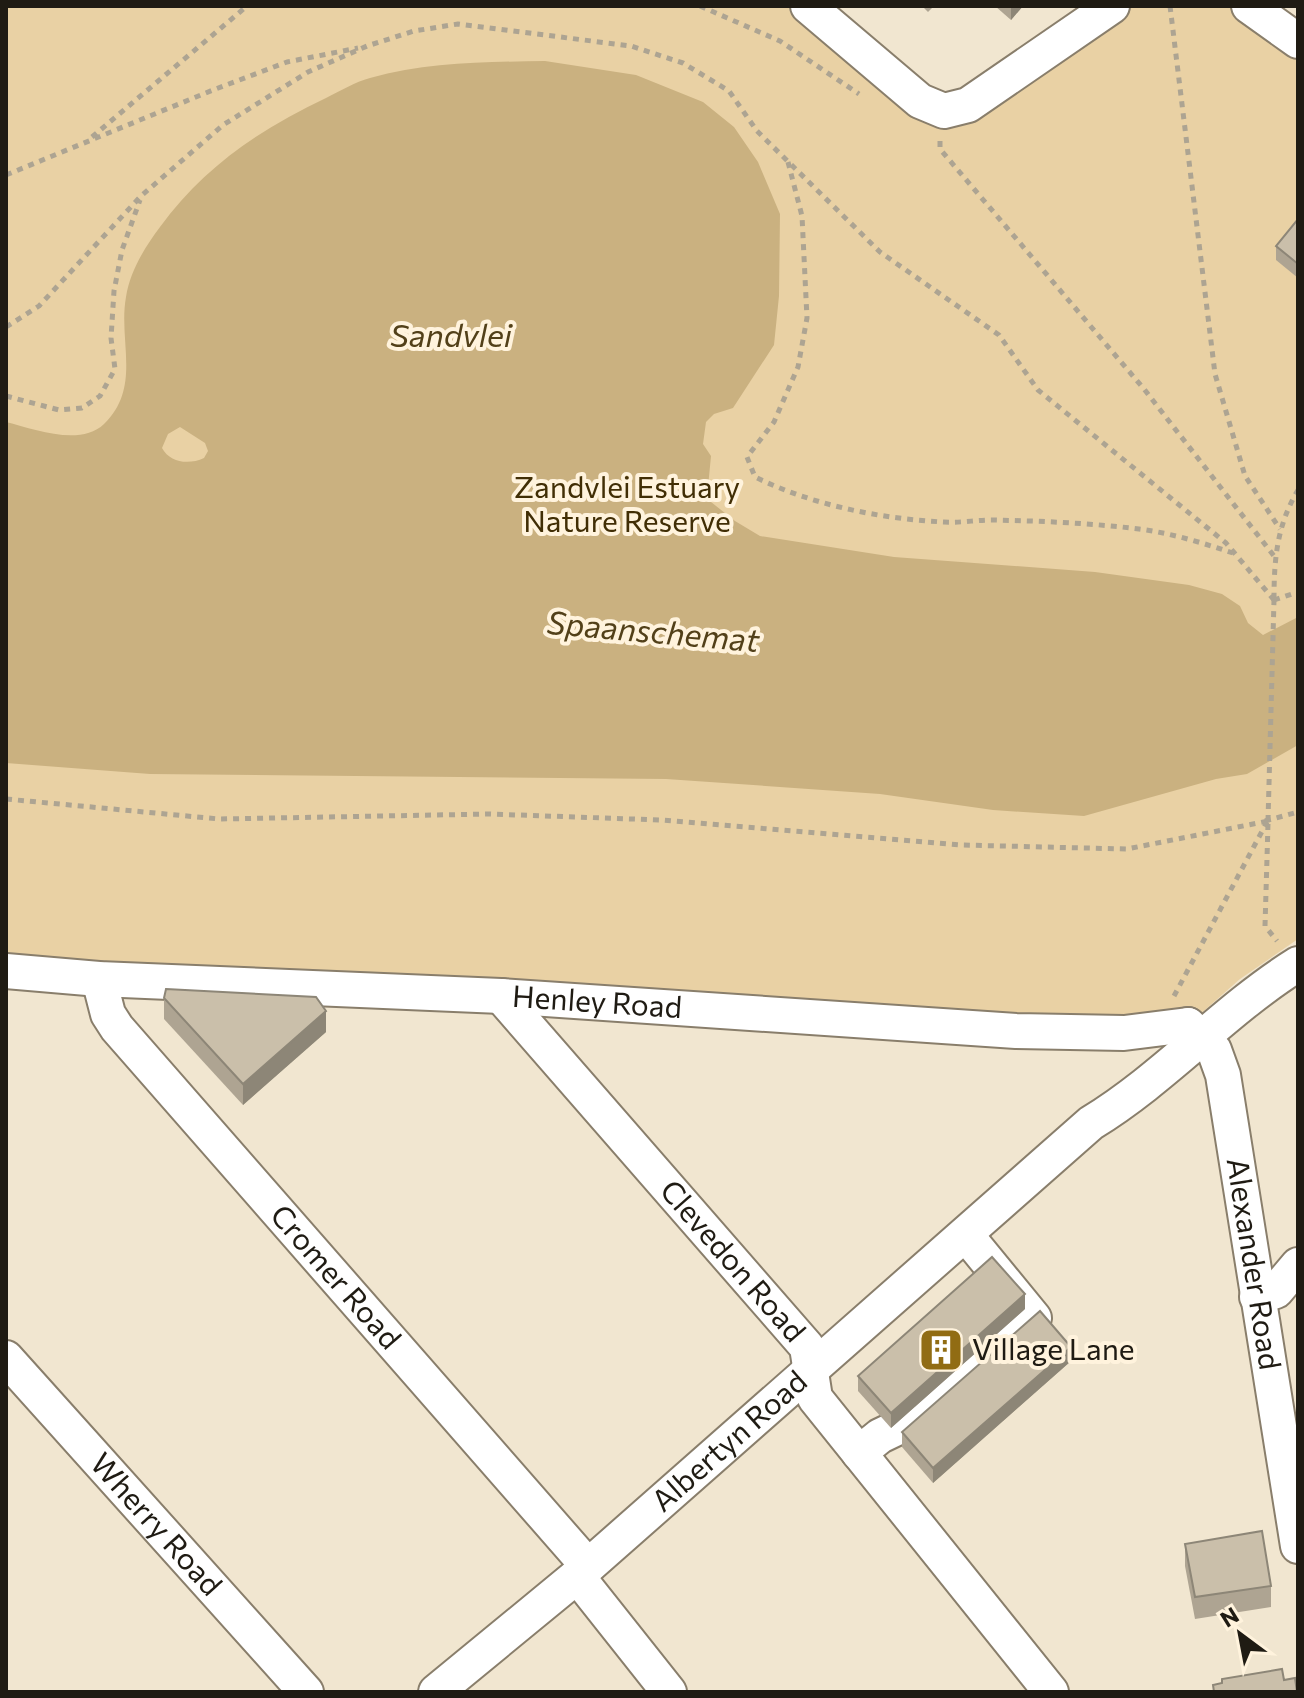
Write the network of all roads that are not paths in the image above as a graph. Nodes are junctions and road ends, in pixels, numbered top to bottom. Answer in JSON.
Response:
{"nodes":[{"id":1,"x":808,"y":6,"type":"edge"},
{"id":2,"x":1112,"y":6,"type":"edge"},
{"id":3,"x":1258,"y":10,"type":"edge"},
{"id":4,"x":1298,"y":41,"type":"edge"},
{"id":5,"x":1293,"y":950,"type":"edge"},
{"id":6,"x":6,"y":971,"type":"edge"},
{"id":7,"x":99,"y":979,"type":"junction"},
{"id":8,"x":501,"y":996,"type":"junction"},
{"id":9,"x":1189,"y":1024,"type":"junction"},
{"id":10,"x":966,"y":1235,"type":"junction"},
{"id":11,"x":1298,"y":1265,"type":"edge"},
{"id":12,"x":1257,"y":1297,"type":"junction"},
{"id":13,"x":6,"y":1358,"type":"edge"},
{"id":14,"x":812,"y":1371,"type":"junction"},
{"id":15,"x":859,"y":1453,"type":"junction"},
{"id":16,"x":1298,"y":1546,"type":"edge"},
{"id":17,"x":582,"y":1571,"type":"junction"},
{"id":18,"x":306,"y":1692,"type":"edge"},
{"id":19,"x":436,"y":1692,"type":"edge"},
{"id":20,"x":669,"y":1692,"type":"edge"},
{"id":21,"x":1051,"y":1692,"type":"edge"}],
"edges":[{"from":1,"to":2,"type":"street"},
{"from":3,"to":4,"type":"street"},
{"from":5,"to":9,"type":"street","name":"Albertyn Road"},
{"from":6,"to":7,"type":"street","name":"Henley Road"},
{"from":7,"to":8,"type":"street","name":"Henley Road"},
{"from":7,"to":17,"type":"street","name":"Cromer Road"},
{"from":8,"to":9,"type":"street","name":"Henley Road"},
{"from":8,"to":14,"type":"street","name":"Clevedon Road"},
{"from":9,"to":10,"type":"street","name":"Albertyn Road"},
{"from":9,"to":12,"type":"street","name":"Alexander Road"},
{"from":10,"to":14,"type":"street","name":"Albertyn Road"},
{"from":10,"to":15,"type":"street"},
{"from":11,"to":12,"type":"street"},
{"from":12,"to":16,"type":"street","name":"Alexander Road"},
{"from":13,"to":18,"type":"street","name":"Wherry Road"},
{"from":14,"to":15,"type":"street","name":"Clevedon Road"},
{"from":14,"to":17,"type":"street","name":"Albertyn Road"},
{"from":15,"to":21,"type":"street","name":"Clevedon Road"},
{"from":17,"to":19,"type":"street","name":"Albertyn Road"},
{"from":17,"to":20,"type":"street","name":"Cromer Road"}]}
